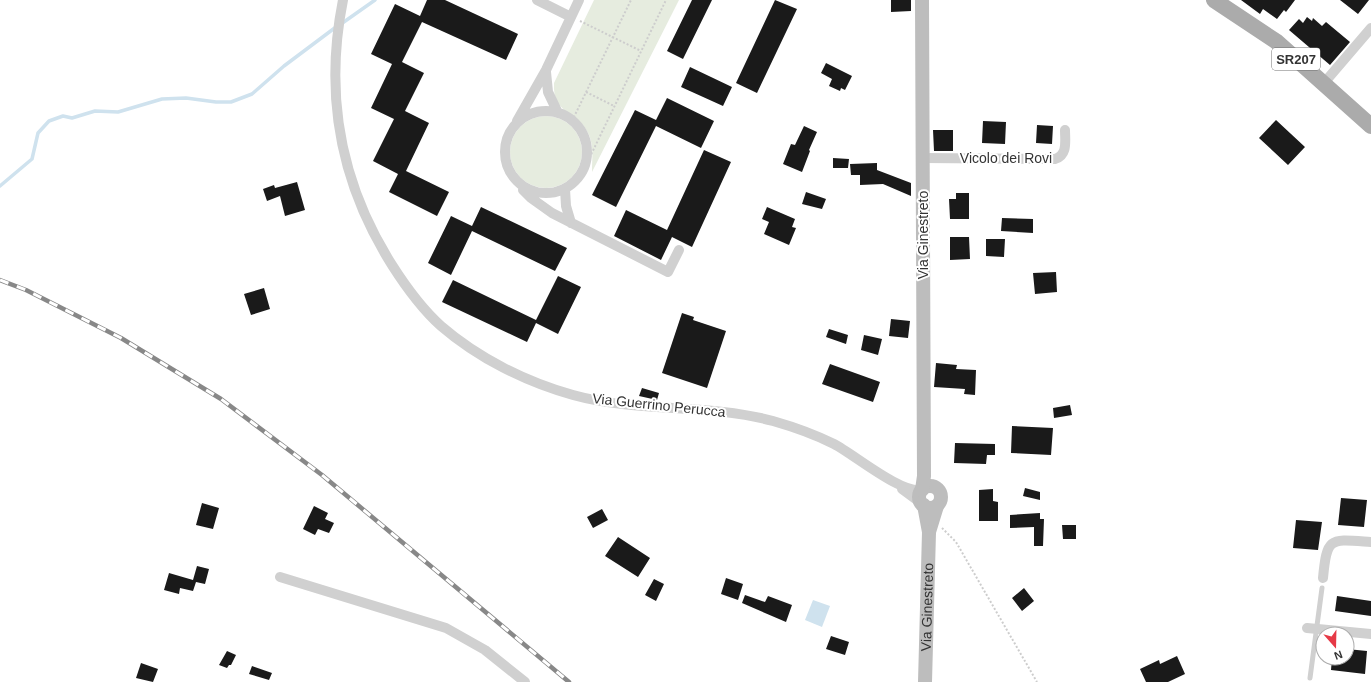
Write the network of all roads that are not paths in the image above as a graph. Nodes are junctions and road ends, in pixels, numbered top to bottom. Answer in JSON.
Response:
{"nodes":[{"id":1,"x":343,"y":0,"type":"edge"},
{"id":2,"x":537,"y":0,"type":"edge"},
{"id":3,"x":580,"y":0,"type":"edge"},
{"id":4,"x":922,"y":0,"type":"edge"},
{"id":5,"x":1214,"y":0,"type":"edge"},
{"id":6,"x":571,"y":17,"type":"junction"},
{"id":7,"x":1371,"y":28,"type":"edge"},
{"id":8,"x":546,"y":70,"type":"junction"},
{"id":9,"x":1324,"y":83,"type":"junction"},
{"id":10,"x":558,"y":113,"type":"junction"},
{"id":11,"x":515,"y":124,"type":"junction"},
{"id":12,"x":1371,"y":126,"type":"edge"},
{"id":13,"x":1065,"y":130,"type":"dead end"},
{"id":14,"x":923,"y":158,"type":"junction"},
{"id":15,"x":519,"y":184,"type":"junction"},
{"id":16,"x":565,"y":189,"type":"junction"},
{"id":17,"x":571,"y":224,"type":"junction"},
{"id":18,"x":679,"y":250,"type":"dead end"},
{"id":19,"x":928,"y":498,"type":"junction"},
{"id":20,"x":1371,"y":542,"type":"edge"},
{"id":21,"x":280,"y":577,"type":"dead end"},
{"id":22,"x":1322,"y":583,"type":"joint"},
{"id":23,"x":1312,"y":629,"type":"junction"},
{"id":24,"x":1371,"y":634,"type":"edge"},
{"id":25,"x":1310,"y":678,"type":"dead end"},
{"id":26,"x":525,"y":682,"type":"edge"},
{"id":27,"x":924,"y":682,"type":"edge"}],
"edges":[{"from":1,"to":19,"type":"street","name":"Via Guerrino Perucca"},
{"from":2,"to":6,"type":"street"},
{"from":3,"to":6,"type":"street"},
{"from":4,"to":14,"type":"street","name":"Via Ginestreto"},
{"from":5,"to":9,"type":"main road","number":"SR207"},
{"from":6,"to":8,"type":"street"},
{"from":7,"to":9,"type":"street"},
{"from":8,"to":10,"type":"street"},
{"from":8,"to":11,"type":"street"},
{"from":9,"to":12,"type":"main road","number":"SR207"},
{"from":10,"to":11,"type":"street"},
{"from":10,"to":16,"type":"street"},
{"from":11,"to":15,"type":"street"},
{"from":13,"to":14,"type":"street","name":"Vicolo dei Rovi"},
{"from":14,"to":19,"type":"street","name":"Via Ginestreto"},
{"from":15,"to":16,"type":"street"},
{"from":15,"to":17,"type":"street"},
{"from":16,"to":17,"type":"street"},
{"from":17,"to":18,"type":"street"},
{"from":19,"to":27,"type":"street","name":"Via Ginestreto"},
{"from":20,"to":22,"type":"street"},
{"from":21,"to":26,"type":"street"},
{"from":22,"to":23,"type":"lane"},
{"from":23,"to":24,"type":"street"},
{"from":23,"to":25,"type":"lane"}]}
